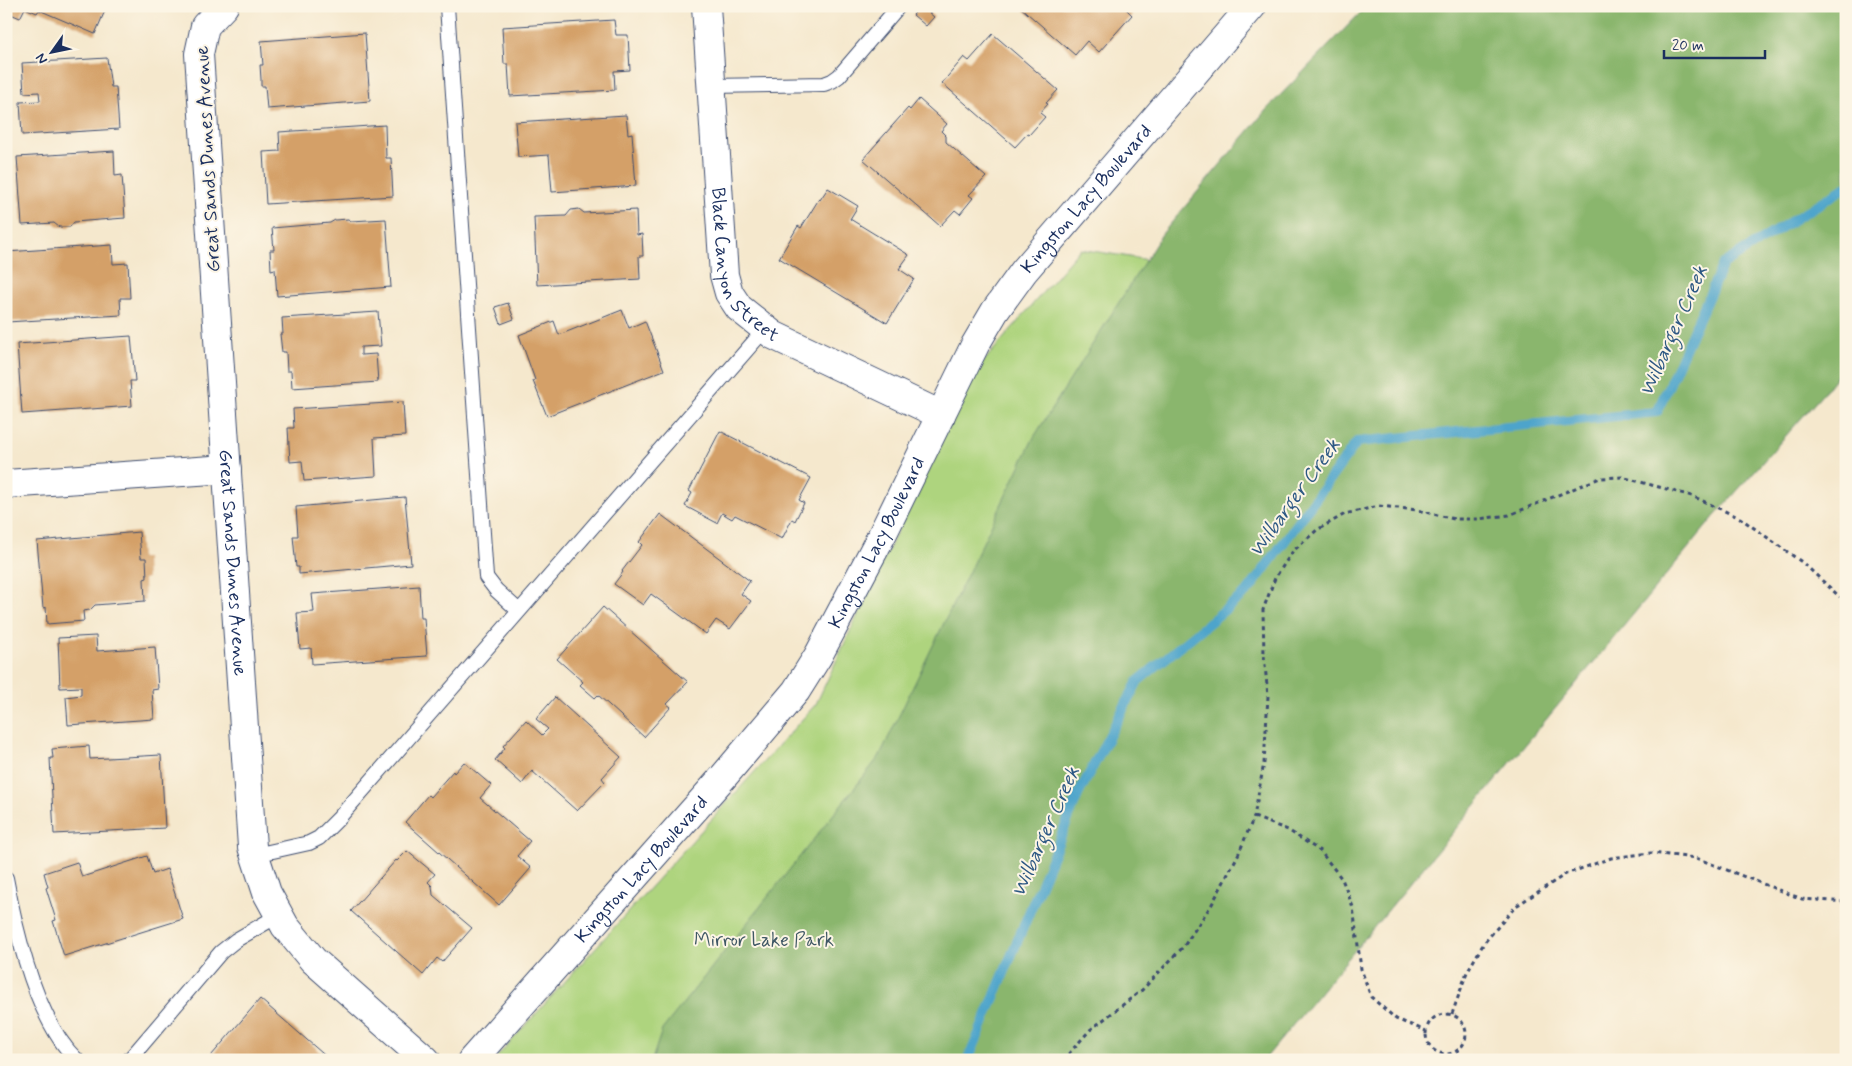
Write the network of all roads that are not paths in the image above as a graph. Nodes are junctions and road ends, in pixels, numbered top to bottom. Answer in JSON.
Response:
{"nodes":[{"id":1,"x":224,"y":6,"type":"edge"},
{"id":2,"x":447,"y":6,"type":"edge"},
{"id":3,"x":706,"y":6,"type":"edge"},
{"id":4,"x":899,"y":6,"type":"edge"},
{"id":5,"x":1252,"y":6,"type":"edge"},
{"id":6,"x":711,"y":86,"type":"junction"},
{"id":7,"x":765,"y":329,"type":"junction"},
{"id":8,"x":941,"y":415,"type":"junction"},
{"id":9,"x":227,"y":469,"type":"junction"},
{"id":10,"x":6,"y":484,"type":"edge"},
{"id":11,"x":519,"y":611,"type":"junction"},
{"id":12,"x":255,"y":855,"type":"junction"},
{"id":13,"x":6,"y":878,"type":"edge"},
{"id":14,"x":279,"y":915,"type":"junction"},
{"id":15,"x":77,"y":1060,"type":"edge"},
{"id":16,"x":129,"y":1060,"type":"edge"},
{"id":17,"x":426,"y":1060,"type":"edge"},
{"id":18,"x":472,"y":1060,"type":"edge"}],
"edges":[{"from":1,"to":9,"type":"street","name":"Great Sands Dunes Avenue"},
{"from":2,"to":11,"type":"lane"},
{"from":3,"to":6,"type":"street","name":"Black Canyon Street"},
{"from":4,"to":6,"type":"lane"},
{"from":5,"to":8,"type":"street","name":"Kingston Lacy Boulevard"},
{"from":6,"to":7,"type":"street","name":"Black Canyon Street"},
{"from":7,"to":8,"type":"street","name":"Black Canyon Street"},
{"from":7,"to":11,"type":"lane"},
{"from":8,"to":18,"type":"street","name":"Kingston Lacy Boulevard"},
{"from":9,"to":10,"type":"street"},
{"from":9,"to":12,"type":"street","name":"Great Sands Dunes Avenue"},
{"from":11,"to":12,"type":"lane"},
{"from":12,"to":14,"type":"street","name":"Great Sands Dunes Avenue"},
{"from":13,"to":15,"type":"lane"},
{"from":14,"to":16,"type":"lane"},
{"from":14,"to":17,"type":"street","name":"Great Sands Dunes Avenue"}]}
